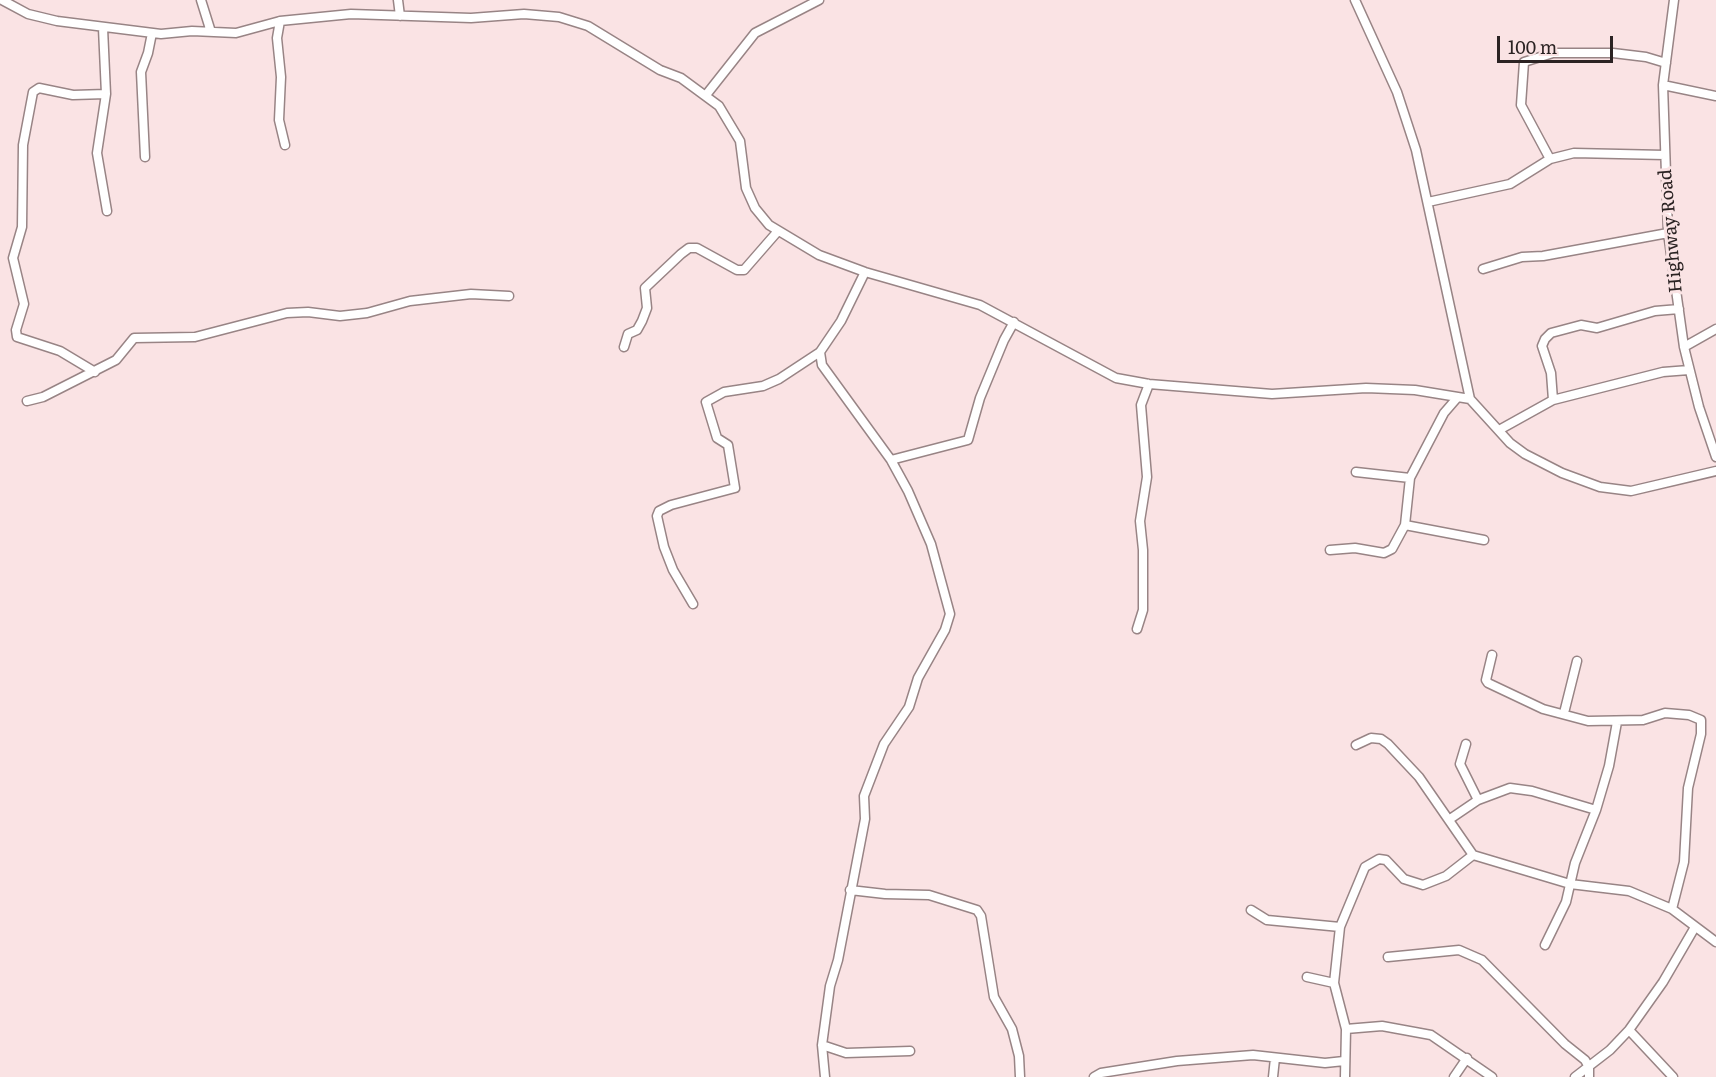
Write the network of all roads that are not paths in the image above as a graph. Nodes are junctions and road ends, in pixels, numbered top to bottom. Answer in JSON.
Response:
{"nodes":[{"id":1,"x":2,"y":0,"type":"edge"},
{"id":2,"x":201,"y":0,"type":"edge"},
{"id":3,"x":398,"y":0,"type":"edge"},
{"id":4,"x":819,"y":0,"type":"edge"},
{"id":5,"x":1355,"y":0,"type":"edge"},
{"id":6,"x":1674,"y":0,"type":"edge"},
{"id":7,"x":400,"y":16,"type":"junction"},
{"id":8,"x":280,"y":21,"type":"junction"},
{"id":9,"x":103,"y":28,"type":"junction"},
{"id":10,"x":211,"y":32,"type":"junction"},
{"id":11,"x":152,"y":33,"type":"junction"},
{"id":12,"x":1666,"y":63,"type":"junction"},
{"id":13,"x":1664,"y":85,"type":"junction"},
{"id":14,"x":106,"y":94,"type":"junction"},
{"id":15,"x":706,"y":95,"type":"junction"},
{"id":16,"x":1716,"y":96,"type":"edge"},
{"id":17,"x":285,"y":145,"type":"dead end"},
{"id":18,"x":1665,"y":156,"type":"junction"},
{"id":19,"x":145,"y":157,"type":"dead end"},
{"id":20,"x":1550,"y":159,"type":"junction"},
{"id":21,"x":1428,"y":202,"type":"junction"},
{"id":22,"x":107,"y":211,"type":"dead end"},
{"id":23,"x":778,"y":231,"type":"junction"},
{"id":24,"x":1668,"y":233,"type":"junction"},
{"id":25,"x":1483,"y":268,"type":"dead end"},
{"id":26,"x":865,"y":272,"type":"junction"},
{"id":27,"x":509,"y":296,"type":"dead end"},
{"id":28,"x":1679,"y":309,"type":"junction"},
{"id":29,"x":1014,"y":322,"type":"junction"},
{"id":30,"x":1716,"y":329,"type":"edge"},
{"id":31,"x":624,"y":347,"type":"dead end"},
{"id":32,"x":1684,"y":347,"type":"junction"},
{"id":33,"x":820,"y":352,"type":"junction"},
{"id":34,"x":1689,"y":370,"type":"junction"},
{"id":35,"x":96,"y":372,"type":"junction"},
{"id":36,"x":1149,"y":384,"type":"junction"},
{"id":37,"x":1456,"y":398,"type":"junction"},
{"id":38,"x":1470,"y":399,"type":"junction"},
{"id":39,"x":1553,"y":400,"type":"junction"},
{"id":40,"x":27,"y":401,"type":"dead end"},
{"id":41,"x":1498,"y":430,"type":"junction"},
{"id":42,"x":1713,"y":437,"type":"edge"},
{"id":43,"x":1716,"y":457,"type":"edge"},
{"id":44,"x":891,"y":460,"type":"junction"},
{"id":45,"x":1716,"y":471,"type":"edge"},
{"id":46,"x":1356,"y":472,"type":"dead end"},
{"id":47,"x":1410,"y":478,"type":"junction"},
{"id":48,"x":1405,"y":525,"type":"junction"},
{"id":49,"x":1484,"y":540,"type":"dead end"},
{"id":50,"x":1330,"y":550,"type":"dead end"},
{"id":51,"x":693,"y":604,"type":"dead end"},
{"id":52,"x":1137,"y":629,"type":"dead end"},
{"id":53,"x":1492,"y":655,"type":"dead end"},
{"id":54,"x":1578,"y":661,"type":"dead end"},
{"id":55,"x":1564,"y":713,"type":"junction"},
{"id":56,"x":1617,"y":722,"type":"junction"},
{"id":57,"x":1466,"y":744,"type":"dead end"},
{"id":58,"x":1356,"y":746,"type":"dead end"},
{"id":59,"x":1478,"y":800,"type":"junction"},
{"id":60,"x":1596,"y":810,"type":"junction"},
{"id":61,"x":1450,"y":819,"type":"junction"},
{"id":62,"x":1473,"y":855,"type":"junction"},
{"id":63,"x":1570,"y":884,"type":"junction"},
{"id":64,"x":850,"y":890,"type":"junction"},
{"id":65,"x":1672,"y":909,"type":"junction"},
{"id":66,"x":1251,"y":910,"type":"dead end"},
{"id":67,"x":1340,"y":927,"type":"junction"},
{"id":68,"x":1695,"y":927,"type":"junction"},
{"id":69,"x":1716,"y":942,"type":"edge"},
{"id":70,"x":1545,"y":945,"type":"dead end"},
{"id":71,"x":1388,"y":957,"type":"dead end"},
{"id":72,"x":1307,"y":977,"type":"dead end"},
{"id":73,"x":1334,"y":983,"type":"junction"},
{"id":74,"x":1346,"y":1029,"type":"junction"},
{"id":75,"x":1629,"y":1030,"type":"junction"},
{"id":76,"x":822,"y":1045,"type":"junction"},
{"id":77,"x":910,"y":1051,"type":"dead end"},
{"id":78,"x":1275,"y":1058,"type":"junction"},
{"id":79,"x":1467,"y":1058,"type":"junction"},
{"id":80,"x":1344,"y":1061,"type":"junction"},
{"id":81,"x":1589,"y":1067,"type":"junction"},
{"id":82,"x":825,"y":1077,"type":"edge"},
{"id":83,"x":1020,"y":1077,"type":"edge"},
{"id":84,"x":1094,"y":1077,"type":"edge"},
{"id":85,"x":1273,"y":1077,"type":"edge"},
{"id":86,"x":1345,"y":1077,"type":"edge"},
{"id":87,"x":1454,"y":1077,"type":"edge"},
{"id":88,"x":1492,"y":1077,"type":"edge"},
{"id":89,"x":1575,"y":1077,"type":"edge"},
{"id":90,"x":1589,"y":1077,"type":"edge"},
{"id":91,"x":1673,"y":1077,"type":"edge"}],
"edges":[{"from":1,"to":9,"type":"street"},
{"from":2,"to":10,"type":"street"},
{"from":3,"to":7,"type":"street"},
{"from":4,"to":15,"type":"street"},
{"from":5,"to":21,"type":"street"},
{"from":6,"to":12,"type":"street","name":"Highway Road"},
{"from":7,"to":8,"type":"street"},
{"from":7,"to":15,"type":"street"},
{"from":8,"to":10,"type":"street"},
{"from":8,"to":17,"type":"street"},
{"from":9,"to":11,"type":"street"},
{"from":9,"to":14,"type":"street"},
{"from":10,"to":11,"type":"street"},
{"from":11,"to":19,"type":"street"},
{"from":12,"to":13,"type":"street","name":"Highway Road"},
{"from":12,"to":20,"type":"street"},
{"from":13,"to":16,"type":"street"},
{"from":13,"to":18,"type":"street","name":"Highway Road"},
{"from":14,"to":22,"type":"street"},
{"from":14,"to":35,"type":"street"},
{"from":15,"to":23,"type":"street"},
{"from":18,"to":20,"type":"street"},
{"from":18,"to":24,"type":"street","name":"Highway Road"},
{"from":20,"to":21,"type":"street"},
{"from":21,"to":38,"type":"street"},
{"from":23,"to":26,"type":"street"},
{"from":23,"to":31,"type":"street"},
{"from":24,"to":25,"type":"street"},
{"from":24,"to":28,"type":"street","name":"Highway Road"},
{"from":26,"to":29,"type":"street"},
{"from":26,"to":33,"type":"street"},
{"from":27,"to":35,"type":"street"},
{"from":28,"to":32,"type":"street","name":"Highway Road"},
{"from":28,"to":39,"type":"street"},
{"from":29,"to":36,"type":"street"},
{"from":29,"to":44,"type":"street"},
{"from":30,"to":32,"type":"street"},
{"from":32,"to":34,"type":"street","name":"Highway Road"},
{"from":33,"to":44,"type":"street"},
{"from":33,"to":51,"type":"street"},
{"from":34,"to":39,"type":"street"},
{"from":34,"to":42,"type":"street","name":"Highway Road"},
{"from":35,"to":40,"type":"street"},
{"from":36,"to":37,"type":"street"},
{"from":36,"to":52,"type":"street"},
{"from":37,"to":38,"type":"street"},
{"from":37,"to":47,"type":"street"},
{"from":38,"to":41,"type":"street"},
{"from":39,"to":41,"type":"street"},
{"from":41,"to":45,"type":"street"},
{"from":42,"to":43,"type":"street","name":"Highway Road"},
{"from":44,"to":64,"type":"street"},
{"from":46,"to":47,"type":"street"},
{"from":47,"to":48,"type":"street"},
{"from":48,"to":49,"type":"street"},
{"from":48,"to":50,"type":"street"},
{"from":53,"to":55,"type":"street"},
{"from":54,"to":55,"type":"street"},
{"from":55,"to":56,"type":"street"},
{"from":56,"to":60,"type":"street"},
{"from":56,"to":65,"type":"street"},
{"from":57,"to":59,"type":"street"},
{"from":58,"to":61,"type":"street"},
{"from":59,"to":60,"type":"street"},
{"from":59,"to":61,"type":"street"},
{"from":60,"to":63,"type":"street"},
{"from":61,"to":62,"type":"street"},
{"from":62,"to":63,"type":"street"},
{"from":62,"to":67,"type":"street"},
{"from":63,"to":65,"type":"street"},
{"from":63,"to":70,"type":"street"},
{"from":64,"to":76,"type":"street"},
{"from":64,"to":83,"type":"street"},
{"from":65,"to":68,"type":"street"},
{"from":66,"to":67,"type":"street"},
{"from":67,"to":73,"type":"street"},
{"from":68,"to":69,"type":"street"},
{"from":68,"to":75,"type":"street"},
{"from":71,"to":81,"type":"street"},
{"from":72,"to":73,"type":"street"},
{"from":73,"to":74,"type":"street"},
{"from":74,"to":79,"type":"street"},
{"from":74,"to":80,"type":"street"},
{"from":75,"to":81,"type":"street"},
{"from":75,"to":91,"type":"street"},
{"from":76,"to":77,"type":"street"},
{"from":76,"to":82,"type":"street"},
{"from":78,"to":80,"type":"street"},
{"from":78,"to":84,"type":"street"},
{"from":78,"to":85,"type":"street"},
{"from":79,"to":87,"type":"street"},
{"from":79,"to":88,"type":"street"},
{"from":80,"to":86,"type":"street"},
{"from":81,"to":89,"type":"street"},
{"from":81,"to":90,"type":"street"}]}
